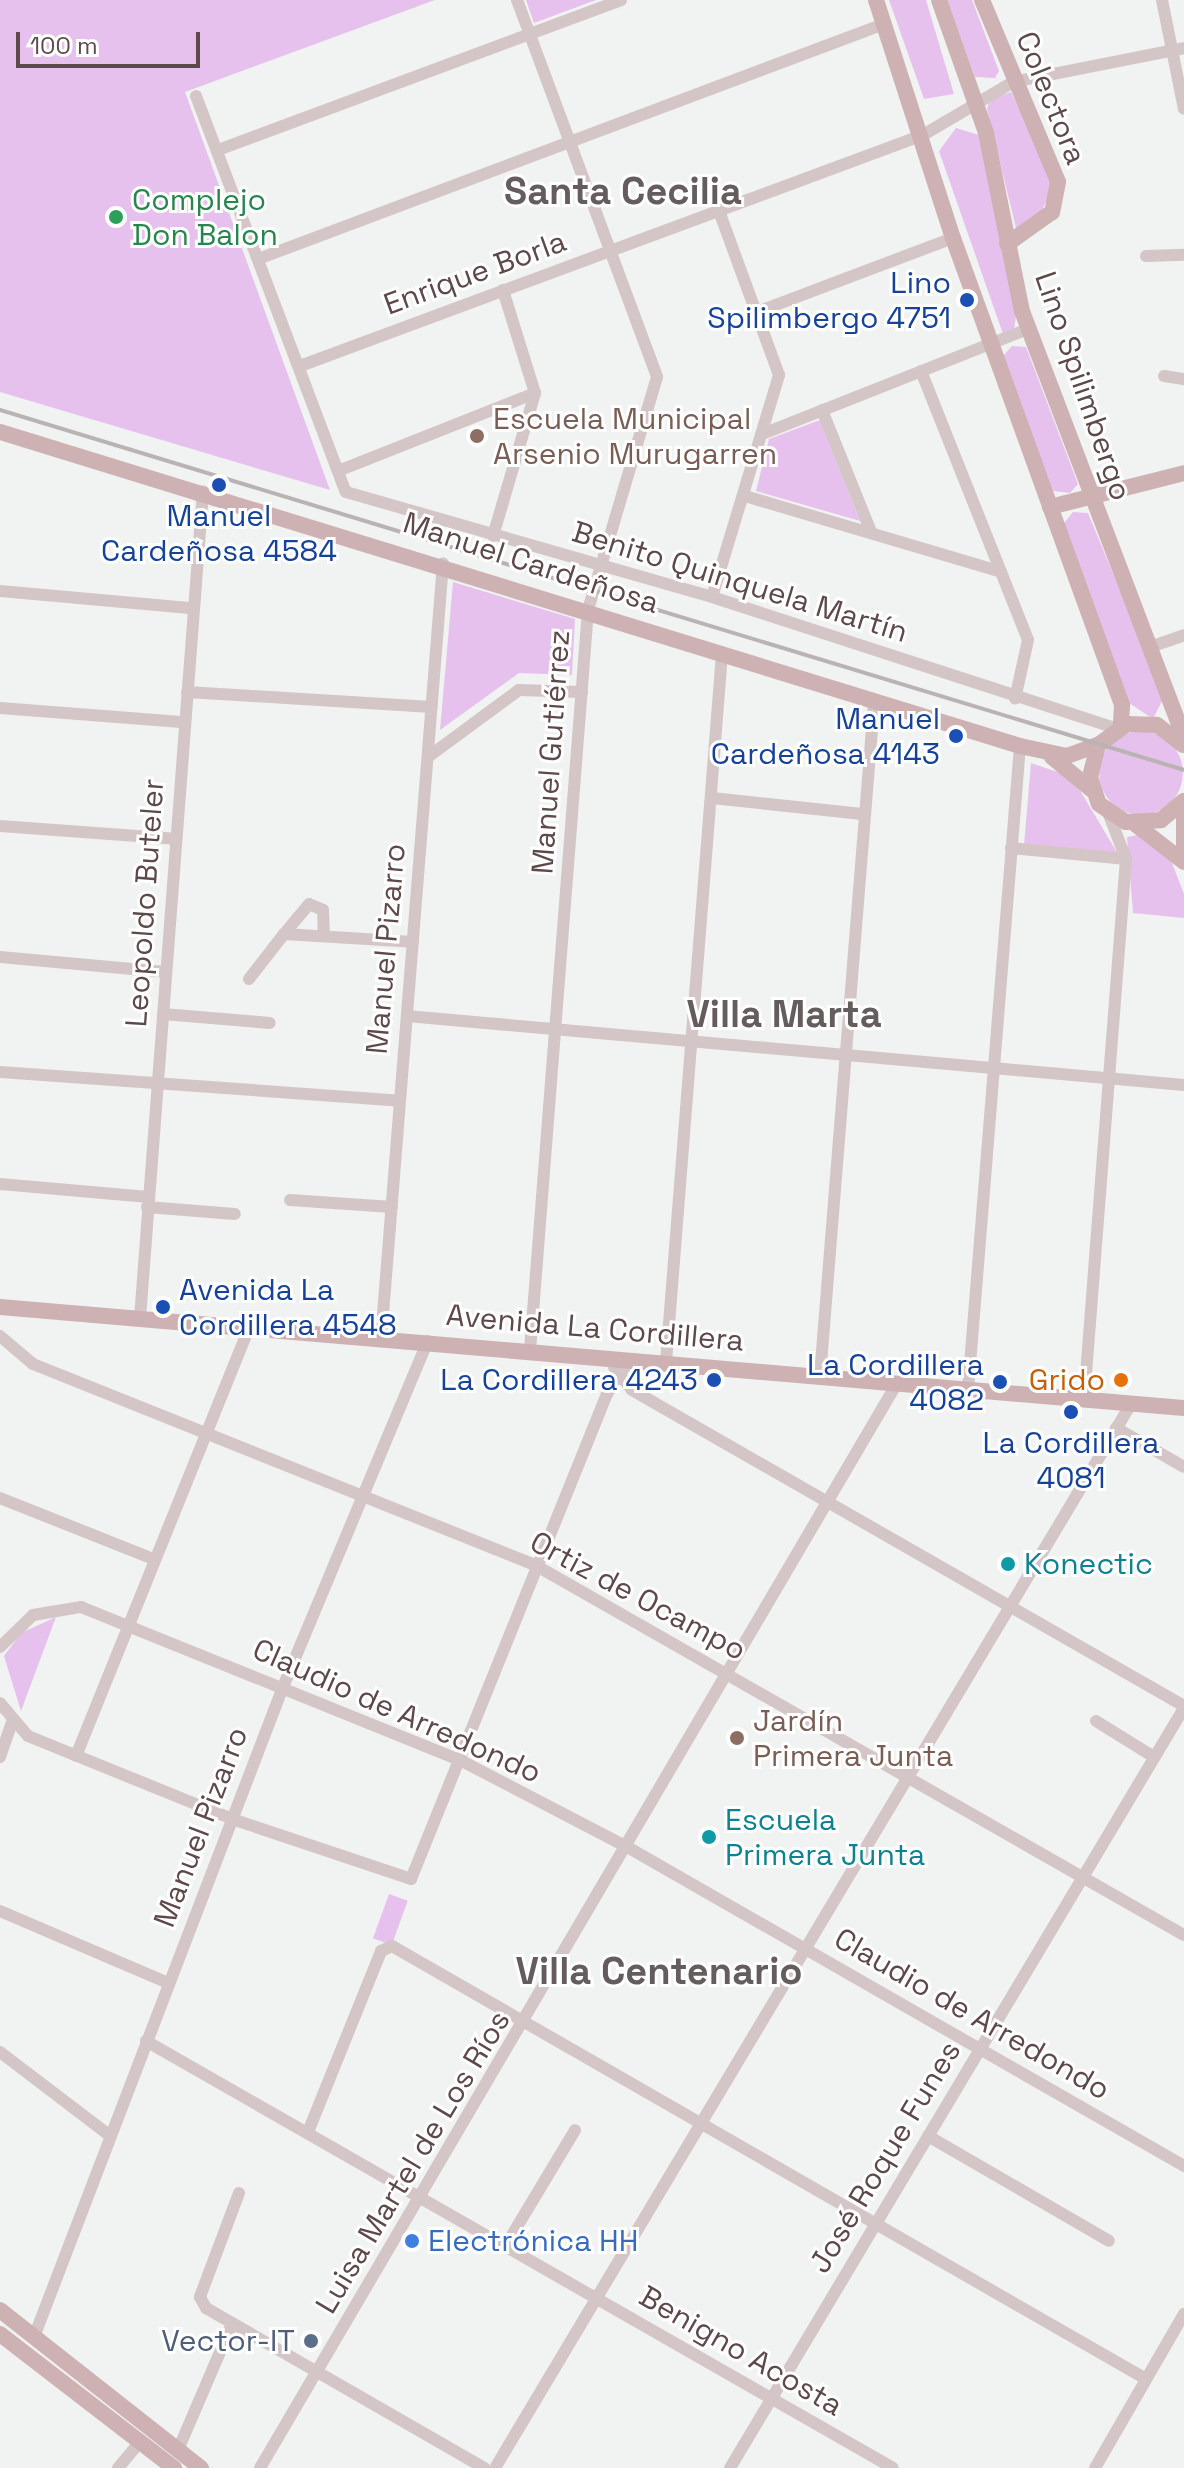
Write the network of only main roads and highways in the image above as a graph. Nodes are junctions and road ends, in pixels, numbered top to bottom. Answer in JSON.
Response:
{"nodes":[{"id":1,"x":876,"y":0,"type":"edge"},
{"id":2,"x":939,"y":0,"type":"edge"},
{"id":3,"x":982,"y":0,"type":"edge"},
{"id":4,"x":1007,"y":244,"type":"junction"},
{"id":5,"x":0,"y":437,"type":"edge"},
{"id":6,"x":1184,"y":473,"type":"edge"},
{"id":7,"x":1090,"y":495,"type":"junction"},
{"id":8,"x":1050,"y":507,"type":"junction"},
{"id":9,"x":1119,"y":727,"type":"junction"},
{"id":10,"x":1184,"y":743,"type":"edge"},
{"id":11,"x":1098,"y":745,"type":"junction"},
{"id":12,"x":1043,"y":753,"type":"junction"},
{"id":13,"x":1092,"y":790,"type":"junction"},
{"id":14,"x":1184,"y":801,"type":"edge"},
{"id":15,"x":1184,"y":815,"type":"edge"},
{"id":16,"x":1161,"y":820,"type":"junction"},
{"id":17,"x":1133,"y":824,"type":"junction"},
{"id":18,"x":1184,"y":859,"type":"edge"},
{"id":19,"x":0,"y":1307,"type":"edge"},
{"id":20,"x":1184,"y":1408,"type":"edge"},
{"id":21,"x":0,"y":2310,"type":"edge"},
{"id":22,"x":0,"y":2334,"type":"edge"},
{"id":23,"x":174,"y":2468,"type":"edge"},
{"id":24,"x":201,"y":2468,"type":"edge"}],
"edges":[{"from":1,"to":8,"type":"main road"},
{"from":2,"to":4,"type":"main road","name":"Lino Spilimbergo"},
{"from":3,"to":4,"type":"main road","name":"Colectora"},
{"from":4,"to":7,"type":"main road","name":"Lino Spilimbergo"},
{"from":5,"to":12,"type":"main road","name":"Manuel Cardeñosa"},
{"from":6,"to":7,"type":"main road"},
{"from":7,"to":8,"type":"main road"},
{"from":7,"to":10,"type":"main road","name":"Lino Spilimbergo"},
{"from":8,"to":9,"type":"main road"},
{"from":9,"to":10,"type":"main road","name":"Lino Spilimbergo"},
{"from":9,"to":11,"type":"main road"},
{"from":11,"to":12,"type":"main road","name":"Manuel Cardeñosa"},
{"from":11,"to":13,"type":"main road"},
{"from":12,"to":13,"type":"main road","name":"Manuel Cardeñosa"},
{"from":13,"to":17,"type":"main road"},
{"from":14,"to":16,"type":"main road"},
{"from":15,"to":16,"type":"main road"},
{"from":15,"to":18,"type":"main road"},
{"from":16,"to":17,"type":"main road"},
{"from":17,"to":18,"type":"main road"},
{"from":19,"to":20,"type":"main road","name":"Avenida La Cordillera"},
{"from":21,"to":24,"type":"main road"},
{"from":22,"to":23,"type":"main road"}]}
